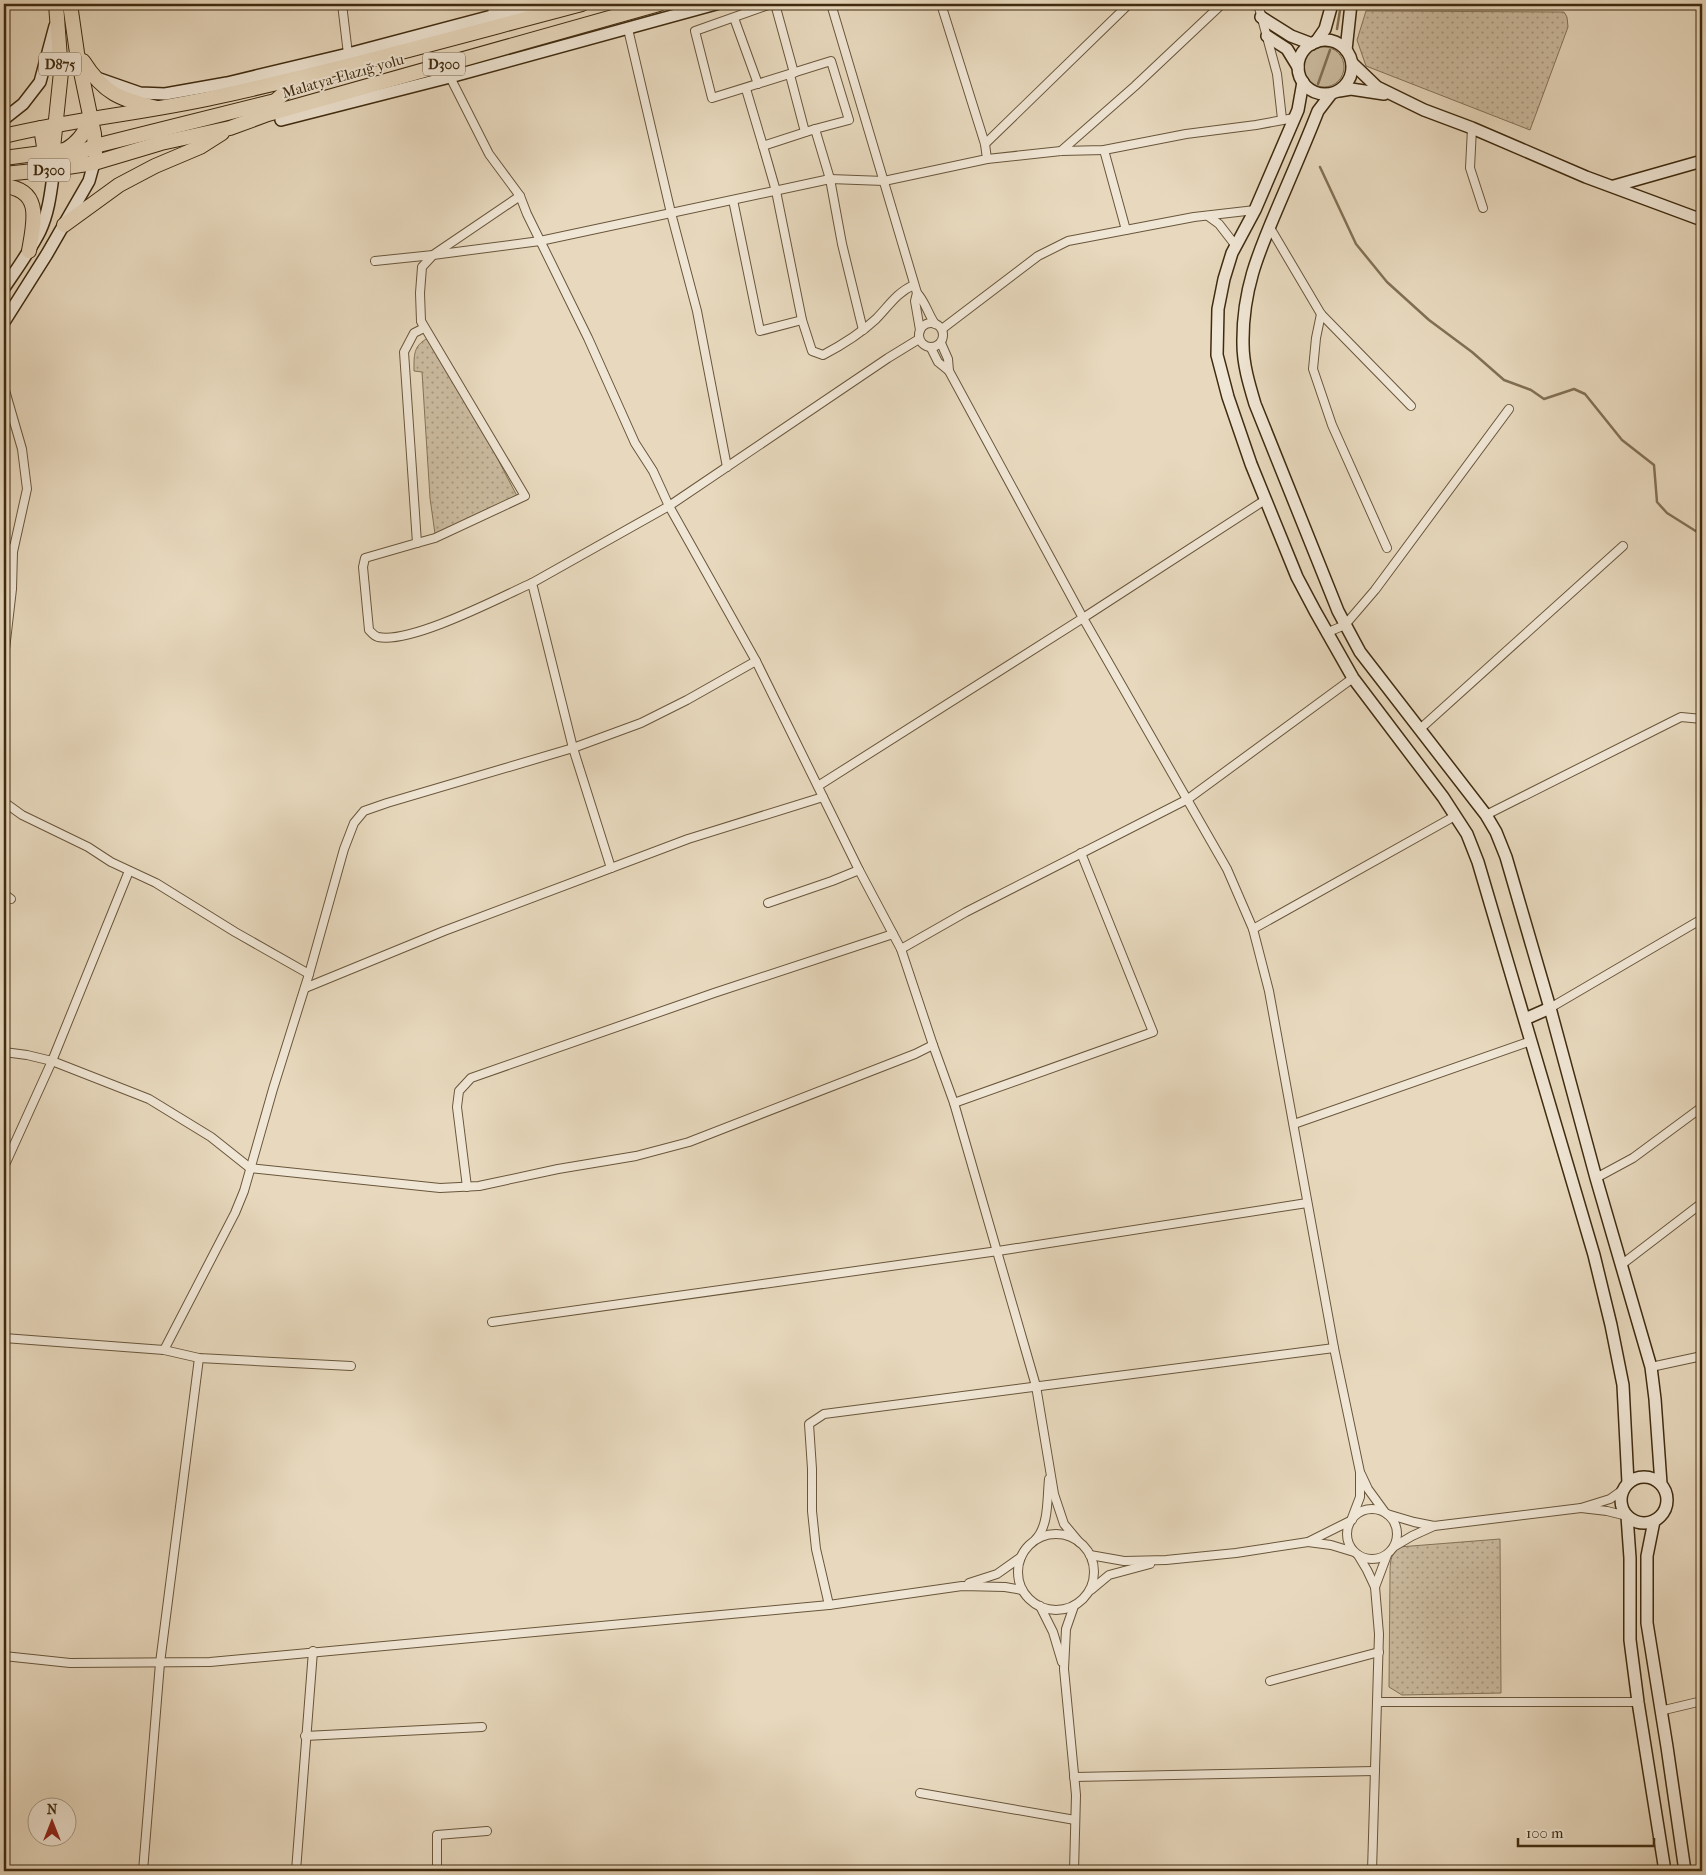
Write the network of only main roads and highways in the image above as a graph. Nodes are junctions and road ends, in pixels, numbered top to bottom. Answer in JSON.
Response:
{"nodes":[{"id":1,"x":70,"y":4,"type":"edge"},
{"id":2,"x":537,"y":4,"type":"edge"},
{"id":3,"x":561,"y":4,"type":"edge"},
{"id":4,"x":582,"y":4,"type":"edge"},
{"id":5,"x":659,"y":4,"type":"edge"},
{"id":6,"x":716,"y":4,"type":"edge"},
{"id":7,"x":1332,"y":4,"type":"edge"},
{"id":8,"x":1351,"y":4,"type":"edge"},
{"id":9,"x":492,"y":9,"type":"edge"},
{"id":10,"x":56,"y":10,"type":"edge"},
{"id":11,"x":1261,"y":17,"type":"road end"},
{"id":12,"x":1267,"y":36,"type":"road end"},
{"id":13,"x":445,"y":40,"type":"junction"},
{"id":14,"x":1314,"y":43,"type":"junction"},
{"id":15,"x":1346,"y":50,"type":"junction"},
{"id":16,"x":77,"y":53,"type":"junction"},
{"id":17,"x":1352,"y":63,"type":"junction"},
{"id":18,"x":1298,"y":67,"type":"junction"},
{"id":19,"x":92,"y":76,"type":"junction"},
{"id":20,"x":304,"y":76,"type":"junction"},
{"id":21,"x":1303,"y":82,"type":"junction"},
{"id":22,"x":1335,"y":92,"type":"junction"},
{"id":23,"x":1388,"y":94,"type":"junction"},
{"id":24,"x":162,"y":109,"type":"junction"},
{"id":25,"x":4,"y":120,"type":"edge"},
{"id":26,"x":91,"y":120,"type":"junction"},
{"id":27,"x":281,"y":120,"type":"joint"},
{"id":28,"x":48,"y":126,"type":"junction"},
{"id":29,"x":230,"y":128,"type":"junction"},
{"id":30,"x":4,"y":136,"type":"edge"},
{"id":31,"x":100,"y":145,"type":"junction"},
{"id":32,"x":49,"y":152,"type":"junction"},
{"id":33,"x":4,"y":158,"type":"edge"},
{"id":34,"x":109,"y":158,"type":"junction"},
{"id":35,"x":1702,"y":161,"type":"edge"},
{"id":36,"x":94,"y":162,"type":"junction"},
{"id":37,"x":54,"y":169,"type":"junction"},
{"id":38,"x":4,"y":174,"type":"edge"},
{"id":39,"x":4,"y":186,"type":"edge"},
{"id":40,"x":1614,"y":186,"type":"junction"},
{"id":41,"x":1702,"y":220,"type":"edge"},
{"id":42,"x":64,"y":225,"type":"junction"},
{"id":43,"x":29,"y":251,"type":"junction"},
{"id":44,"x":4,"y":288,"type":"edge"},
{"id":45,"x":4,"y":322,"type":"edge"},
{"id":46,"x":1550,"y":1008,"type":"junction"},
{"id":47,"x":1525,"y":1019,"type":"junction"},
{"id":48,"x":1661,"y":1484,"type":"junction"},
{"id":49,"x":1626,"y":1486,"type":"junction"},
{"id":50,"x":1627,"y":1516,"type":"junction"},
{"id":51,"x":1654,"y":1521,"type":"junction"},
{"id":52,"x":1665,"y":1871,"type":"edge"},
{"id":53,"x":1685,"y":1871,"type":"edge"}],
"edges":[{"from":1,"to":16,"type":"highway","number":"D875"},
{"from":2,"to":9,"type":"main road"},
{"from":3,"to":13,"type":"main road"},
{"from":4,"to":13,"type":"highway","name":"Malatya-Elazığ yolu","number":"D300"},
{"from":5,"to":29,"type":"highway","name":"Malatya-Elazığ yolu","number":"D300"},
{"from":6,"to":27,"type":"main road"},
{"from":7,"to":14,"type":"main road"},
{"from":8,"to":15,"type":"main road"},
{"from":9,"to":19,"type":"main road"},
{"from":10,"to":25,"type":"main road"},
{"from":10,"to":28,"type":"highway","number":"D875"},
{"from":11,"to":14,"type":"main road"},
{"from":12,"to":18,"type":"main road"},
{"from":13,"to":20,"type":"highway","name":"Malatya-Elazığ yolu","number":"D300"},
{"from":14,"to":15,"type":"main road"},
{"from":14,"to":18,"type":"main road"},
{"from":15,"to":17,"type":"main road"},
{"from":16,"to":19,"type":"highway"},
{"from":16,"to":26,"type":"highway","number":"D875"},
{"from":17,"to":22,"type":"main road"},
{"from":17,"to":23,"type":"main road"},
{"from":18,"to":21,"type":"main road"},
{"from":19,"to":24,"type":"highway"},
{"from":20,"to":24,"type":"highway","name":"Malatya-Elazığ yolu","number":"D300"},
{"from":20,"to":31,"type":"highway"},
{"from":21,"to":22,"type":"main road"},
{"from":21,"to":47,"type":"main road"},
{"from":22,"to":23,"type":"main road"},
{"from":22,"to":46,"type":"main road"},
{"from":23,"to":40,"type":"main road"},
{"from":24,"to":26,"type":"highway","name":"Malatya-Elazığ yolu","number":"D300"},
{"from":26,"to":28,"type":"highway","name":"Malatya-Elazığ yolu","number":"D300"},
{"from":26,"to":31,"type":"highway"},
{"from":26,"to":32,"type":"highway"},
{"from":27,"to":29,"type":"highway"},
{"from":28,"to":30,"type":"highway","number":"D300"},
{"from":28,"to":32,"type":"highway"},
{"from":29,"to":34,"type":"highway","name":"Malatya-Elazığ yolu","number":"D300"},
{"from":29,"to":42,"type":"highway"},
{"from":31,"to":34,"type":"highway"},
{"from":31,"to":36,"type":"highway"},
{"from":31,"to":37,"type":"highway"},
{"from":32,"to":33,"type":"highway"},
{"from":32,"to":37,"type":"highway"},
{"from":34,"to":36,"type":"highway","name":"Malatya-Elazığ yolu","number":"D300"},
{"from":35,"to":40,"type":"main road"},
{"from":36,"to":37,"type":"highway","number":"D300"},
{"from":36,"to":42,"type":"main road"},
{"from":37,"to":38,"type":"highway","number":"D300"},
{"from":37,"to":43,"type":"main road"},
{"from":39,"to":43,"type":"highway"},
{"from":40,"to":41,"type":"main road"},
{"from":42,"to":45,"type":"main road"},
{"from":43,"to":44,"type":"main road"},
{"from":46,"to":47,"type":"main road"},
{"from":46,"to":48,"type":"main road"},
{"from":47,"to":49,"type":"main road"},
{"from":48,"to":49,"type":"main road"},
{"from":48,"to":51,"type":"main road"},
{"from":49,"to":50,"type":"main road"},
{"from":50,"to":51,"type":"main road"},
{"from":50,"to":52,"type":"main road"},
{"from":51,"to":53,"type":"main road"}]}
